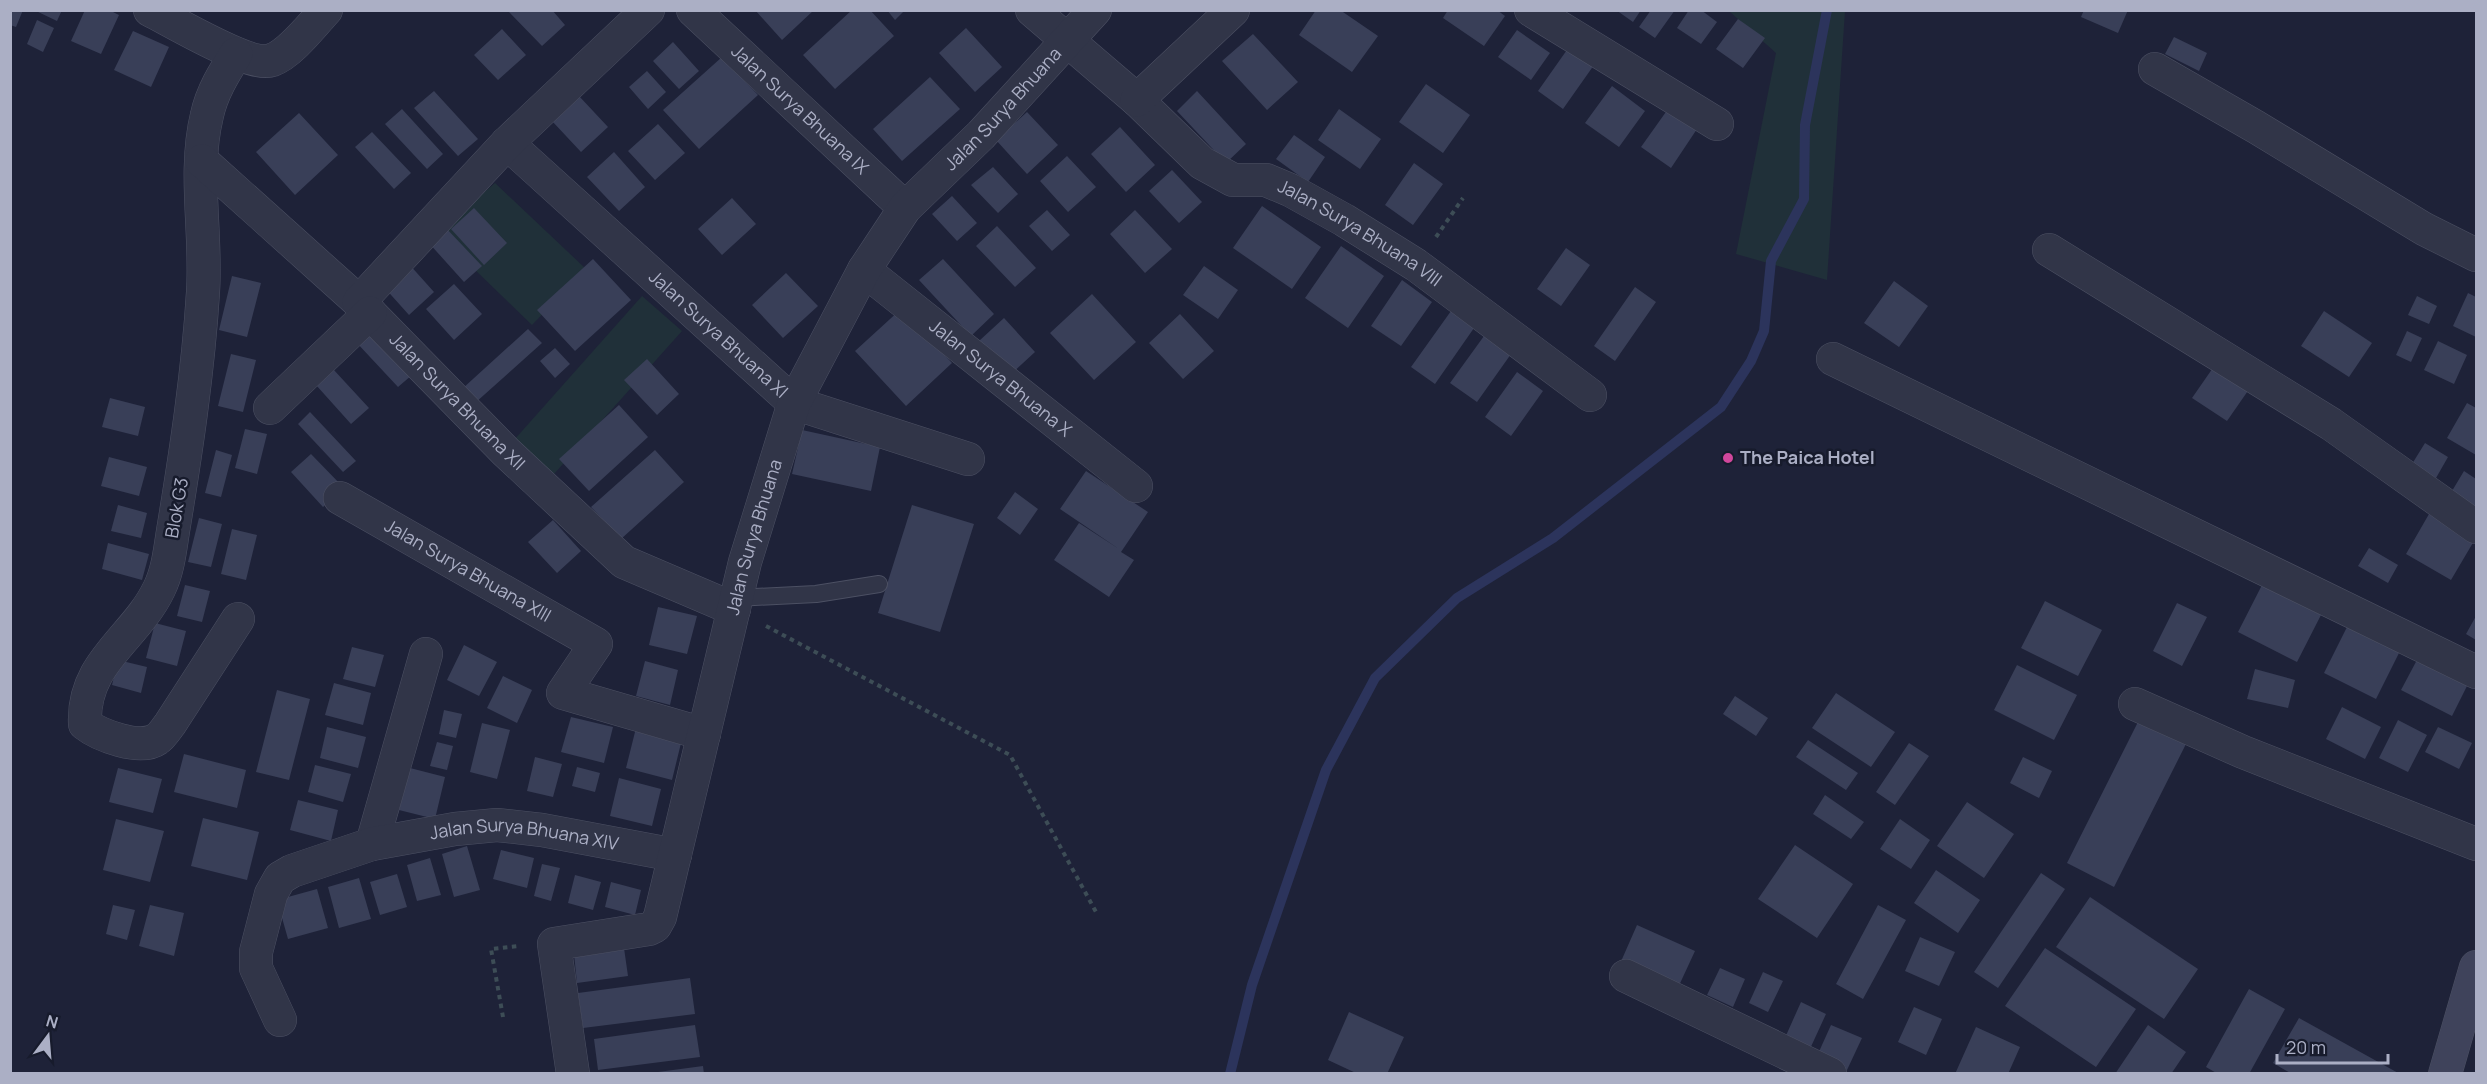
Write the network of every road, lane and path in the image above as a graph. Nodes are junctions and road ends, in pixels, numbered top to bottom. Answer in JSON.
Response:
{"nodes":[{"id":1,"x":150,"y":10,"type":"edge"},
{"id":2,"x":326,"y":10,"type":"edge"},
{"id":3,"x":648,"y":10,"type":"edge"},
{"id":4,"x":693,"y":10,"type":"edge"},
{"id":5,"x":1032,"y":10,"type":"edge"},
{"id":6,"x":1095,"y":10,"type":"edge"},
{"id":7,"x":1233,"y":10,"type":"edge"},
{"id":8,"x":1531,"y":10,"type":"edge"},
{"id":9,"x":1067,"y":43,"type":"junction"},
{"id":10,"x":236,"y":54,"type":"junction"},
{"id":11,"x":2155,"y":69,"type":"dead end"},
{"id":12,"x":1137,"y":100,"type":"junction"},
{"id":13,"x":1717,"y":124,"type":"dead end"},
{"id":14,"x":507,"y":144,"type":"junction"},
{"id":15,"x":202,"y":161,"type":"junction"},
{"id":16,"x":1463,"y":198,"type":"dead end"},
{"id":17,"x":904,"y":208,"type":"junction"},
{"id":18,"x":2049,"y":250,"type":"dead end"},
{"id":19,"x":2476,"y":255,"type":"edge"},
{"id":20,"x":1416,"y":265,"type":"junction"},
{"id":21,"x":864,"y":270,"type":"junction"},
{"id":22,"x":365,"y":307,"type":"junction"},
{"id":23,"x":1833,"y":359,"type":"dead end"},
{"id":24,"x":1590,"y":395,"type":"dead end"},
{"id":25,"x":794,"y":403,"type":"junction"},
{"id":26,"x":270,"y":408,"type":"dead end"},
{"id":27,"x":968,"y":459,"type":"dead end"},
{"id":28,"x":1136,"y":486,"type":"dead end"},
{"id":29,"x":340,"y":498,"type":"dead end"},
{"id":30,"x":2476,"y":527,"type":"edge"},
{"id":31,"x":879,"y":584,"type":"dead end"},
{"id":32,"x":735,"y":603,"type":"junction"},
{"id":33,"x":238,"y":619,"type":"dead end"},
{"id":34,"x":426,"y":654,"type":"dead end"},
{"id":35,"x":2476,"y":672,"type":"edge"},
{"id":36,"x":2135,"y":704,"type":"dead end"},
{"id":37,"x":704,"y":734,"type":"junction"},
{"id":38,"x":372,"y":844,"type":"junction"},
{"id":39,"x":2476,"y":844,"type":"edge"},
{"id":40,"x":675,"y":855,"type":"junction"},
{"id":41,"x":1096,"y":912,"type":"dead end"},
{"id":42,"x":554,"y":944,"type":"junction"},
{"id":43,"x":2476,"y":967,"type":"edge"},
{"id":44,"x":1626,"y":976,"type":"dead end"},
{"id":45,"x":503,"y":1017,"type":"dead end"},
{"id":46,"x":280,"y":1020,"type":"dead end"},
{"id":47,"x":573,"y":1074,"type":"edge"},
{"id":48,"x":1830,"y":1074,"type":"edge"},
{"id":49,"x":2445,"y":1074,"type":"edge"}],
"edges":[{"from":1,"to":10,"type":"street"},
{"from":2,"to":10,"type":"street"},
{"from":3,"to":14,"type":"street"},
{"from":4,"to":17,"type":"street","name":"Jalan Surya Bhuana IX"},
{"from":5,"to":9,"type":"street","name":"Jalan Surya Bhuana VIII"},
{"from":6,"to":9,"type":"street","name":"Jalan Surya Bhuana"},
{"from":7,"to":12,"type":"street"},
{"from":8,"to":13,"type":"street"},
{"from":9,"to":12,"type":"street","name":"Jalan Surya Bhuana VIII"},
{"from":9,"to":17,"type":"street","name":"Jalan Surya Bhuana"},
{"from":10,"to":15,"type":"street","name":"Blok G3"},
{"from":11,"to":19,"type":"street"},
{"from":12,"to":20,"type":"street","name":"Jalan Surya Bhuana VIII"},
{"from":14,"to":22,"type":"street"},
{"from":14,"to":25,"type":"street","name":"Jalan Surya Bhuana XI"},
{"from":15,"to":22,"type":"street","name":"Jalan Surya Bhuana XII"},
{"from":15,"to":33,"type":"street","name":"Blok G3"},
{"from":16,"to":20,"type":"path"},
{"from":17,"to":21,"type":"street","name":"Jalan Surya Bhuana"},
{"from":18,"to":30,"type":"street"},
{"from":20,"to":24,"type":"street","name":"Jalan Surya Bhuana VIII"},
{"from":21,"to":25,"type":"street","name":"Jalan Surya Bhuana"},
{"from":21,"to":28,"type":"street","name":"Jalan Surya Bhuana X"},
{"from":22,"to":26,"type":"street"},
{"from":22,"to":32,"type":"street","name":"Jalan Surya Bhuana XII"},
{"from":23,"to":35,"type":"street"},
{"from":25,"to":27,"type":"street","name":"Jalan Surya Bhuana XI"},
{"from":25,"to":32,"type":"street","name":"Jalan Surya Bhuana"},
{"from":29,"to":37,"type":"street","name":"Jalan Surya Bhuana XIII"},
{"from":31,"to":32,"type":"lane"},
{"from":32,"to":37,"type":"street","name":"Jalan Surya Bhuana"},
{"from":32,"to":41,"type":"path"},
{"from":34,"to":38,"type":"street"},
{"from":36,"to":39,"type":"street"},
{"from":37,"to":40,"type":"street","name":"Jalan Surya Bhuana"},
{"from":38,"to":40,"type":"street","name":"Jalan Surya Bhuana XIV"},
{"from":38,"to":46,"type":"street","name":"Jalan Surya Bhuana XIV"},
{"from":40,"to":42,"type":"street","name":"Jalan Surya Bhuana"},
{"from":42,"to":45,"type":"path"},
{"from":42,"to":47,"type":"street"},
{"from":43,"to":49,"type":"street"},
{"from":44,"to":48,"type":"street"}]}
